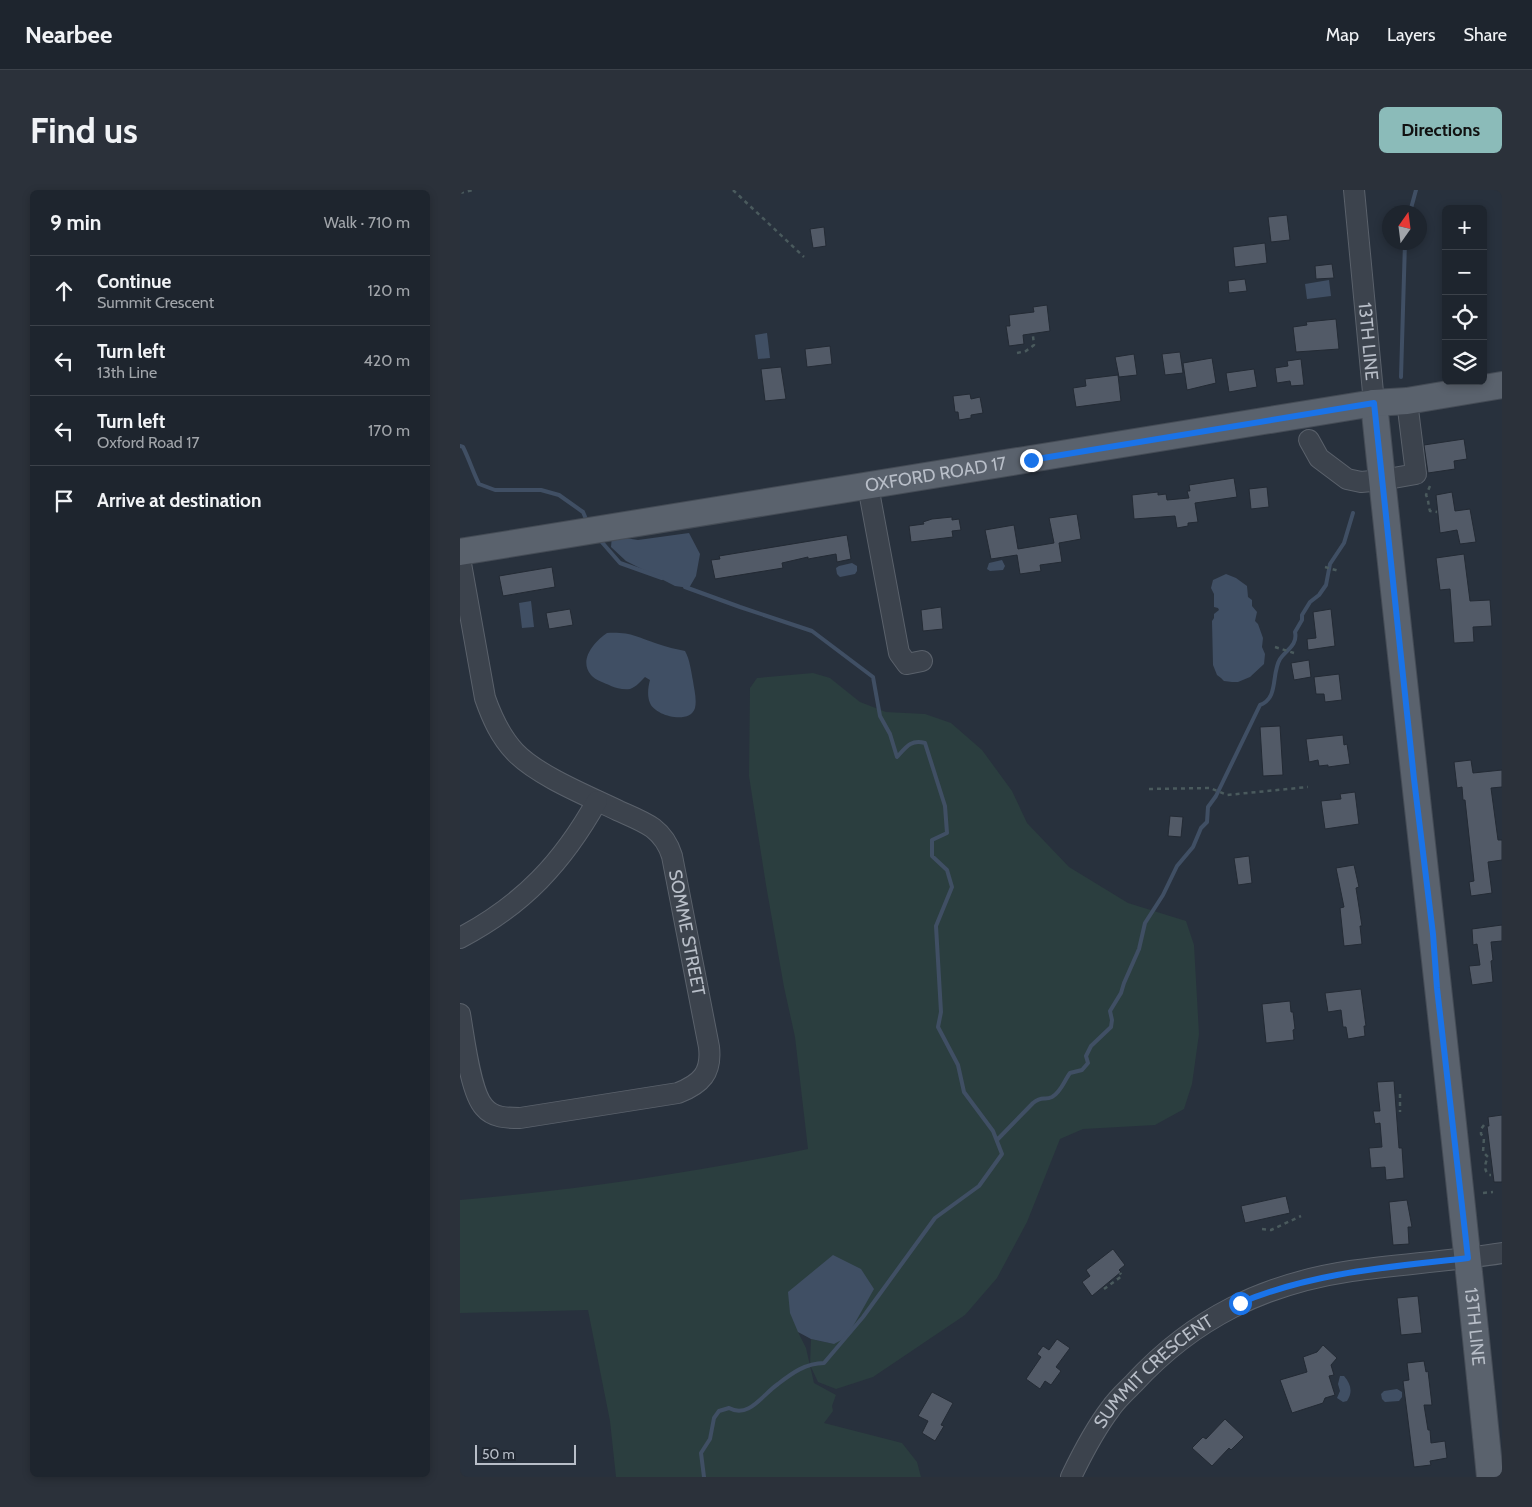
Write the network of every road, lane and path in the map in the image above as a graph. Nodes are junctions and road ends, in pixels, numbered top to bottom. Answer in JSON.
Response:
{"nodes":[{"id":1,"x":473,"y":190,"type":"edge"},
{"id":2,"x":733,"y":190,"type":"edge"},
{"id":3,"x":1354,"y":190,"type":"edge"},
{"id":4,"x":460,"y":193,"type":"edge"},
{"id":5,"x":804,"y":257,"type":"dead end"},
{"id":6,"x":1033,"y":336,"type":"dead end"},
{"id":7,"x":1018,"y":353,"type":"dead end"},
{"id":8,"x":1502,"y":385,"type":"edge"},
{"id":9,"x":1407,"y":401,"type":"junction"},
{"id":10,"x":1374,"y":403,"type":"junction"},
{"id":11,"x":1309,"y":440,"type":"dead end"},
{"id":12,"x":1382,"y":480,"type":"junction"},
{"id":13,"x":868,"y":486,"type":"junction"},
{"id":14,"x":1430,"y":486,"type":"dead end"},
{"id":15,"x":1437,"y":512,"type":"dead end"},
{"id":16,"x":460,"y":552,"type":"edge"},
{"id":17,"x":460,"y":558,"type":"edge"},
{"id":18,"x":1325,"y":568,"type":"dead end"},
{"id":19,"x":1339,"y":571,"type":"dead end"},
{"id":20,"x":1275,"y":647,"type":"dead end"},
{"id":21,"x":1294,"y":653,"type":"dead end"},
{"id":22,"x":922,"y":662,"type":"dead end"},
{"id":23,"x":1308,"y":787,"type":"dead end"},
{"id":24,"x":1149,"y":789,"type":"dead end"},
{"id":25,"x":598,"y":801,"type":"junction"},
{"id":26,"x":460,"y":938,"type":"edge"},
{"id":27,"x":460,"y":1014,"type":"edge"},
{"id":28,"x":1400,"y":1094,"type":"dead end"},
{"id":29,"x":1400,"y":1112,"type":"dead end"},
{"id":30,"x":1484,"y":1125,"type":"dead end"},
{"id":31,"x":1491,"y":1175,"type":"dead end"},
{"id":32,"x":1493,"y":1192,"type":"dead end"},
{"id":33,"x":1483,"y":1193,"type":"dead end"},
{"id":34,"x":1301,"y":1216,"type":"dead end"},
{"id":35,"x":1262,"y":1228,"type":"dead end"},
{"id":36,"x":1502,"y":1254,"type":"edge"},
{"id":37,"x":1468,"y":1258,"type":"junction"},
{"id":38,"x":1120,"y":1273,"type":"dead end"},
{"id":39,"x":1104,"y":1289,"type":"dead end"},
{"id":40,"x":1071,"y":1477,"type":"edge"},
{"id":41,"x":1490,"y":1477,"type":"edge"}],
"edges":[{"from":1,"to":4,"type":"path"},
{"from":2,"to":5,"type":"path"},
{"from":3,"to":10,"type":"street","name":"13TH LINE"},
{"from":6,"to":7,"type":"path"},
{"from":8,"to":9,"type":"main road","name":"OXFORD ROAD 17"},
{"from":9,"to":10,"type":"main road","name":"OXFORD ROAD 17"},
{"from":9,"to":12,"type":"street"},
{"from":10,"to":12,"type":"main road","name":"13TH LINE"},
{"from":10,"to":13,"type":"main road","name":"OXFORD ROAD 17"},
{"from":11,"to":12,"type":"street"},
{"from":12,"to":37,"type":"main road","name":"13TH LINE"},
{"from":13,"to":16,"type":"main road","name":"OXFORD ROAD 17"},
{"from":13,"to":22,"type":"street"},
{"from":14,"to":15,"type":"path"},
{"from":17,"to":25,"type":"street","name":"SOMME STREET"},
{"from":18,"to":19,"type":"path"},
{"from":20,"to":21,"type":"path"},
{"from":23,"to":24,"type":"path"},
{"from":25,"to":26,"type":"street"},
{"from":25,"to":27,"type":"street","name":"SOMME STREET"},
{"from":28,"to":29,"type":"path"},
{"from":30,"to":31,"type":"path"},
{"from":32,"to":33,"type":"path"},
{"from":34,"to":35,"type":"path"},
{"from":36,"to":37,"type":"street","name":"SUMMIT CRESCENT"},
{"from":37,"to":40,"type":"street","name":"SUMMIT CRESCENT"},
{"from":37,"to":41,"type":"main road","name":"13TH LINE"},
{"from":38,"to":39,"type":"path"}]}
